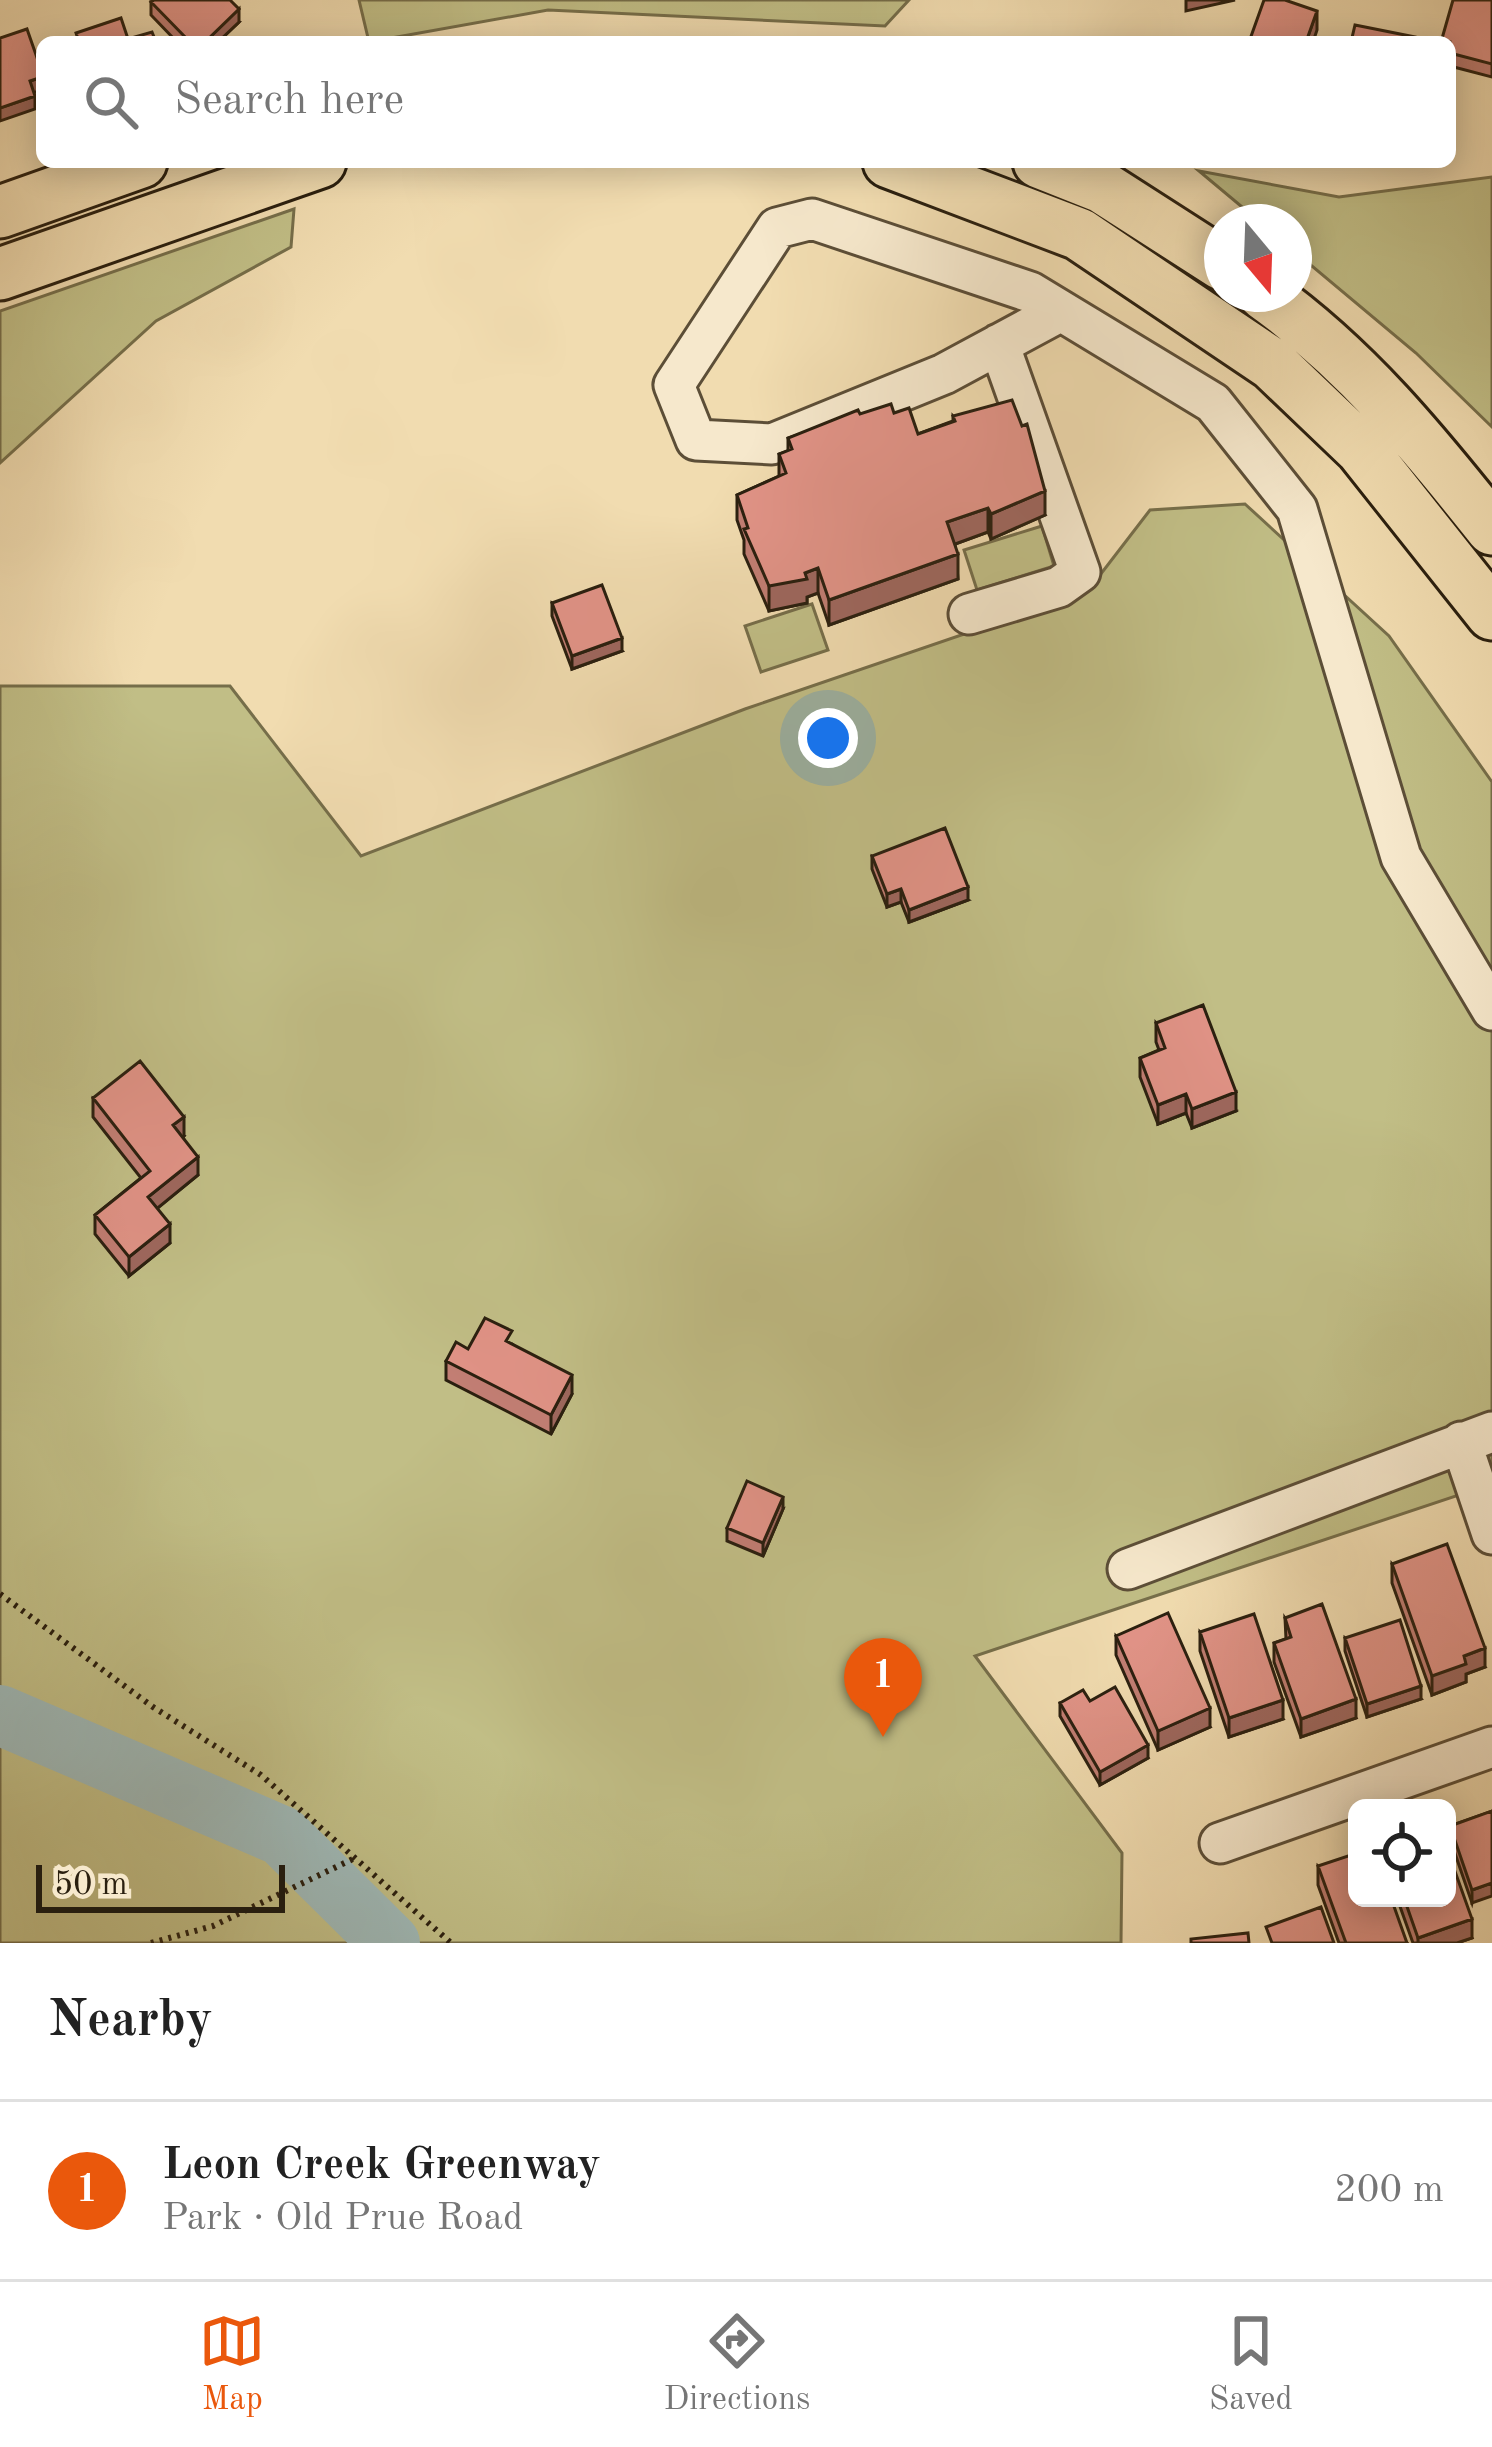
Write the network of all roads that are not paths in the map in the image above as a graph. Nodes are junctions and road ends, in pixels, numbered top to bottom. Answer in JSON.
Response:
{"nodes":[{"id":1,"x":124,"y":168,"type":"edge"},
{"id":2,"x":303,"y":168,"type":"edge"},
{"id":3,"x":905,"y":168,"type":"edge"},
{"id":4,"x":1054,"y":168,"type":"edge"},
{"id":5,"x":0,"y":212,"type":"edge"},
{"id":6,"x":1204,"y":252,"type":"edge"},
{"id":7,"x":0,"y":274,"type":"edge"},
{"id":8,"x":1061,"y":310,"type":"junction"},
{"id":9,"x":1289,"y":312,"type":"edge"},
{"id":10,"x":999,"y":344,"type":"junction"},
{"id":11,"x":1492,"y":530,"type":"edge"},
{"id":12,"x":969,"y":614,"type":"dead end"},
{"id":13,"x":1492,"y":614,"type":"edge"},
{"id":14,"x":1492,"y":1010,"type":"edge"},
{"id":15,"x":1476,"y":1437,"type":"edge"},
{"id":16,"x":1492,"y":1534,"type":"edge"},
{"id":17,"x":1128,"y":1569,"type":"dead end"},
{"id":18,"x":1492,"y":1747,"type":"edge"},
{"id":19,"x":1220,"y":1843,"type":"dead end"}],
"edges":[{"from":1,"to":5,"type":"main road"},
{"from":2,"to":7,"type":"main road"},
{"from":3,"to":13,"type":"main road"},
{"from":4,"to":6,"type":"main road"},
{"from":8,"to":10,"type":"street"},
{"from":8,"to":10,"type":"street"},
{"from":8,"to":14,"type":"street"},
{"from":9,"to":11,"type":"main road"},
{"from":10,"to":12,"type":"street"},
{"from":15,"to":16,"type":"street"},
{"from":15,"to":17,"type":"street"},
{"from":18,"to":19,"type":"street"}]}
